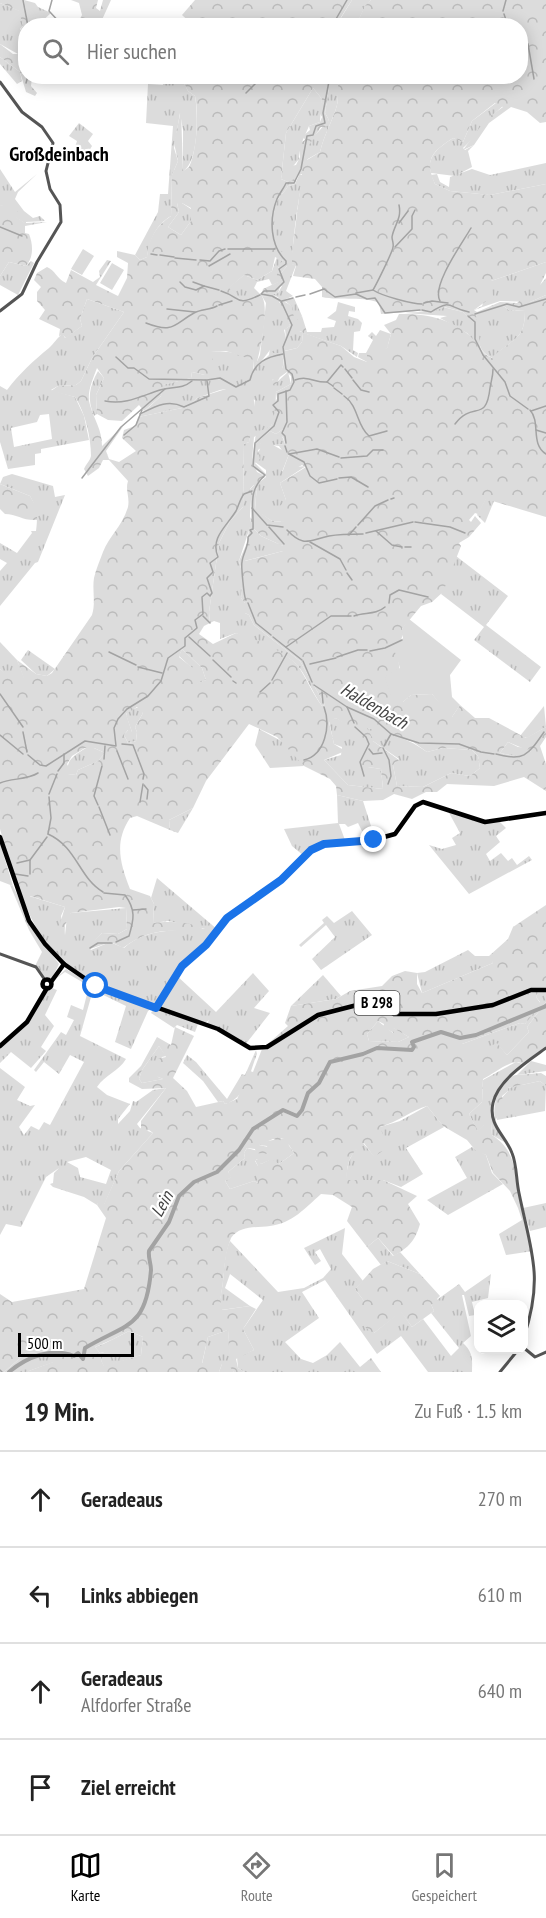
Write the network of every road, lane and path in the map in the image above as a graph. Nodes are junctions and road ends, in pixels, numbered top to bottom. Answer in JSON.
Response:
{"nodes":[{"id":1,"x":0,"y":82,"type":"edge"},
{"id":2,"x":0,"y":311,"type":"edge"},
{"id":3,"x":546,"y":813,"type":"edge"},
{"id":4,"x":0,"y":837,"type":"edge"},
{"id":5,"x":0,"y":954,"type":"edge"},
{"id":6,"x":64,"y":964,"type":"junction"},
{"id":7,"x":48,"y":981,"type":"junction"},
{"id":8,"x":546,"y":990,"type":"edge"},
{"id":9,"x":156,"y":1008,"type":"junction"},
{"id":10,"x":0,"y":1046,"type":"edge"},
{"id":11,"x":546,"y":1048,"type":"edge"},
{"id":12,"x":528,"y":1322,"type":"edge"},
{"id":13,"x":528,"y":1351,"type":"edge"},
{"id":14,"x":546,"y":1352,"type":"edge"},
{"id":15,"x":515,"y":1354,"type":"edge"},
{"id":16,"x":500,"y":1372,"type":"edge"}],
"edges":[{"from":1,"to":2,"type":"street"},
{"from":3,"to":9,"type":"main road"},
{"from":4,"to":6,"type":"main road","number":"B 298"},
{"from":5,"to":7,"type":"street"},
{"from":6,"to":7,"type":"main road"},
{"from":6,"to":9,"type":"main road","number":"B 298"},
{"from":7,"to":10,"type":"main road"},
{"from":8,"to":9,"type":"main road","number":"B 298"},
{"from":11,"to":12,"type":"street"},
{"from":13,"to":14,"type":"street"},
{"from":15,"to":16,"type":"street"}]}
